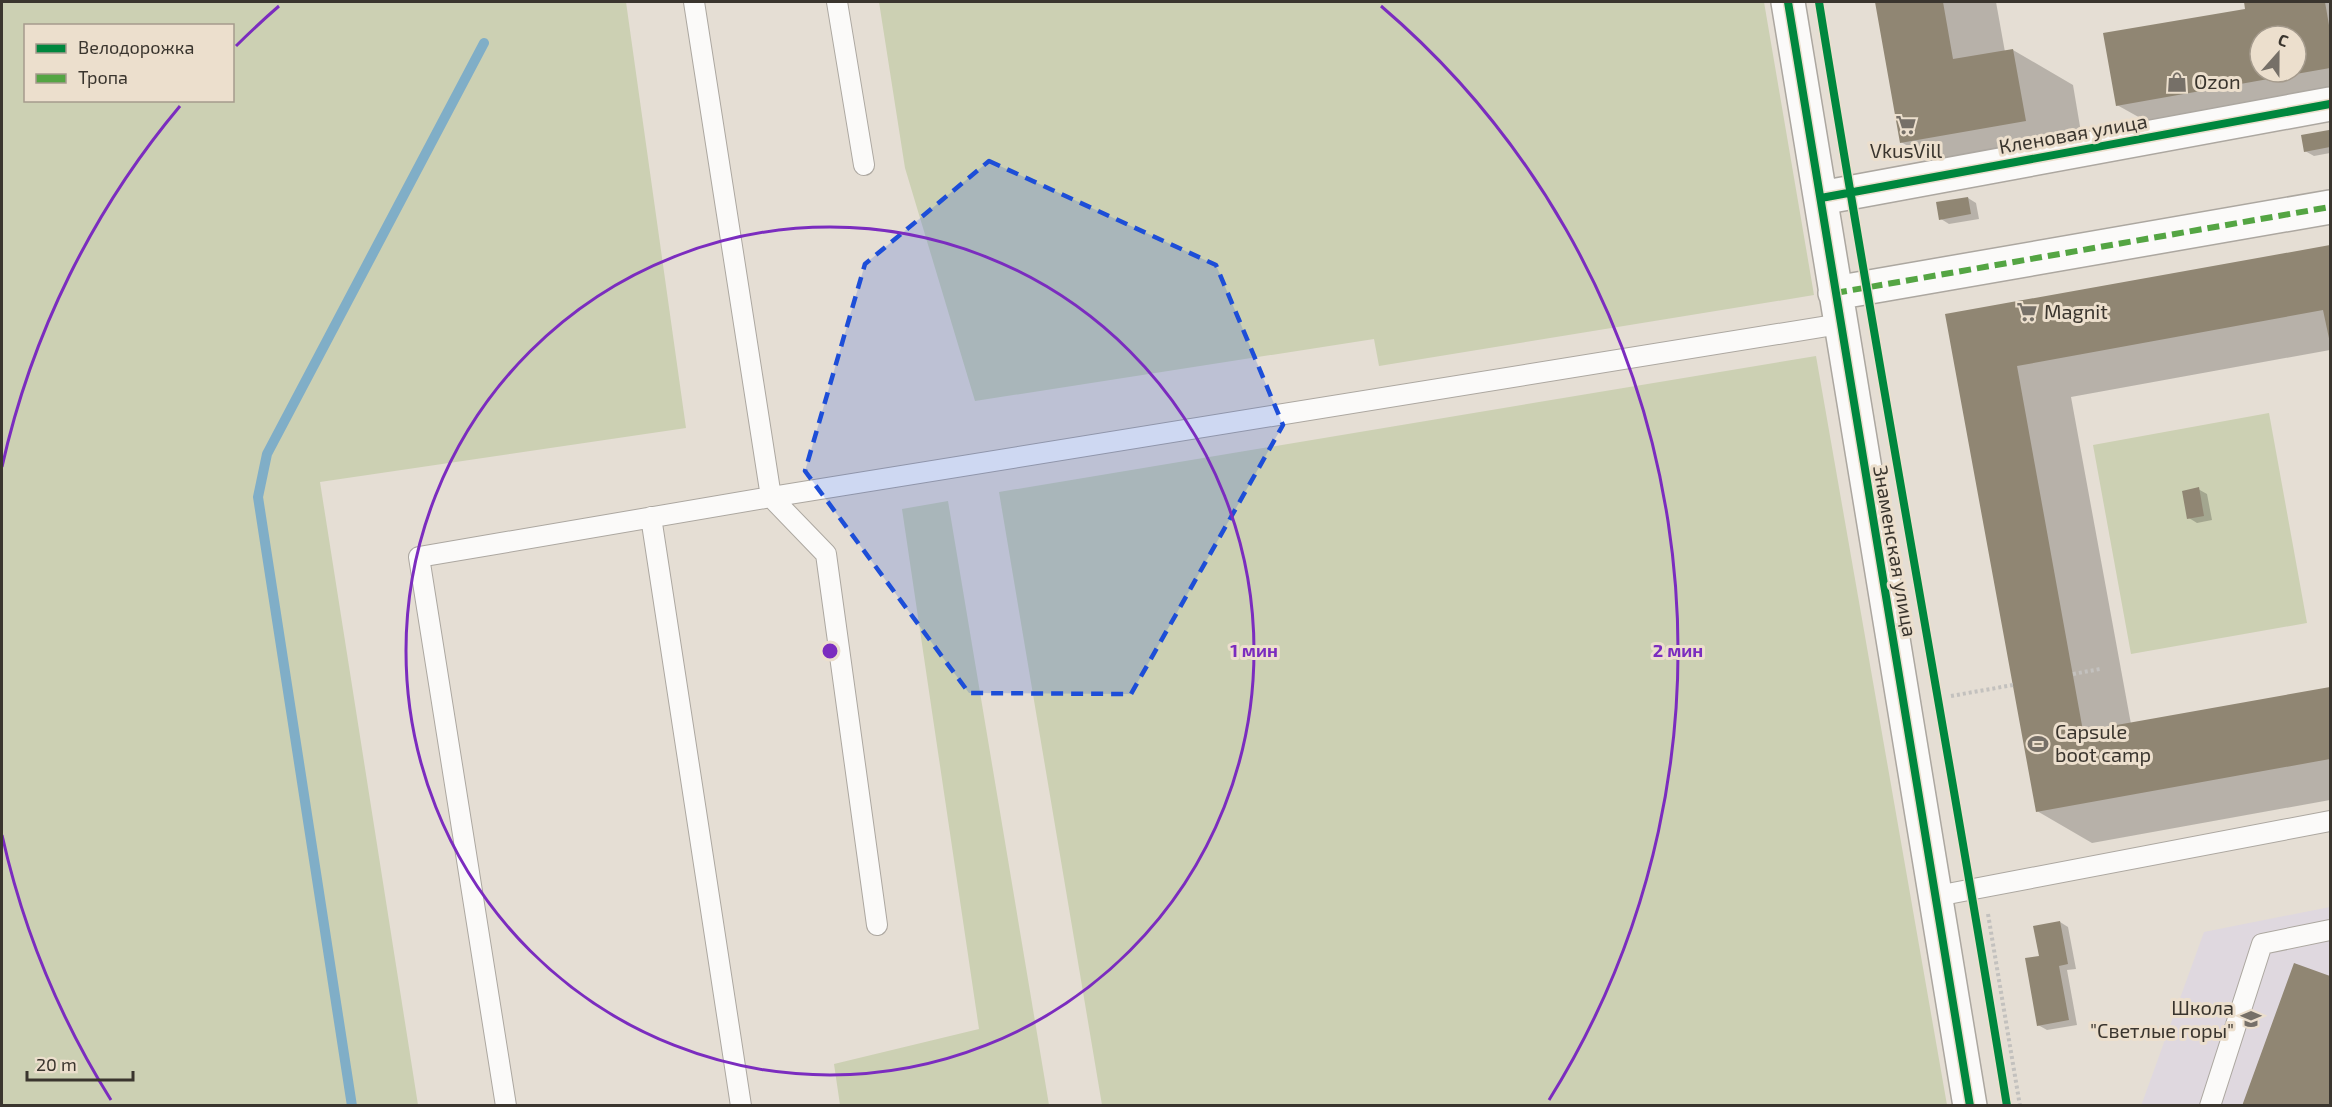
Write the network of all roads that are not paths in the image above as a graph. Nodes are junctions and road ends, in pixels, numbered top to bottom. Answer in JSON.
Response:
{"nodes":[{"id":1,"x":694,"y":2,"type":"edge"},
{"id":2,"x":837,"y":2,"type":"edge"},
{"id":3,"x":1788,"y":2,"type":"edge"},
{"id":4,"x":2331,"y":104,"type":"edge"},
{"id":5,"x":864,"y":165,"type":"dead end"},
{"id":6,"x":1821,"y":198,"type":"junction"},
{"id":7,"x":2331,"y":207,"type":"edge"},
{"id":8,"x":1838,"y":308,"type":"junction"},
{"id":9,"x":771,"y":497,"type":"junction"},
{"id":10,"x":651,"y":517,"type":"junction"},
{"id":11,"x":2331,"y":821,"type":"edge"},
{"id":12,"x":1937,"y":896,"type":"junction"},
{"id":13,"x":877,"y":925,"type":"dead end"},
{"id":14,"x":2331,"y":930,"type":"edge"},
{"id":15,"x":506,"y":1106,"type":"edge"},
{"id":16,"x":741,"y":1106,"type":"edge"},
{"id":17,"x":1970,"y":1106,"type":"edge"},
{"id":18,"x":2210,"y":1106,"type":"edge"}],
"edges":[{"from":1,"to":9,"type":"lane"},
{"from":2,"to":5,"type":"lane"},
{"from":3,"to":6,"type":"street","name":"Знаменская улица"},
{"from":4,"to":6,"type":"street","name":"Кленовая улица"},
{"from":6,"to":8,"type":"street","name":"Знаменская улица"},
{"from":7,"to":8,"type":"street"},
{"from":8,"to":9,"type":"lane"},
{"from":8,"to":12,"type":"street","name":"Знаменская улица"},
{"from":9,"to":10,"type":"lane"},
{"from":9,"to":13,"type":"lane"},
{"from":10,"to":15,"type":"lane"},
{"from":10,"to":16,"type":"lane"},
{"from":11,"to":12,"type":"lane"},
{"from":12,"to":17,"type":"street","name":"Знаменская улица"},
{"from":14,"to":18,"type":"lane"}]}
